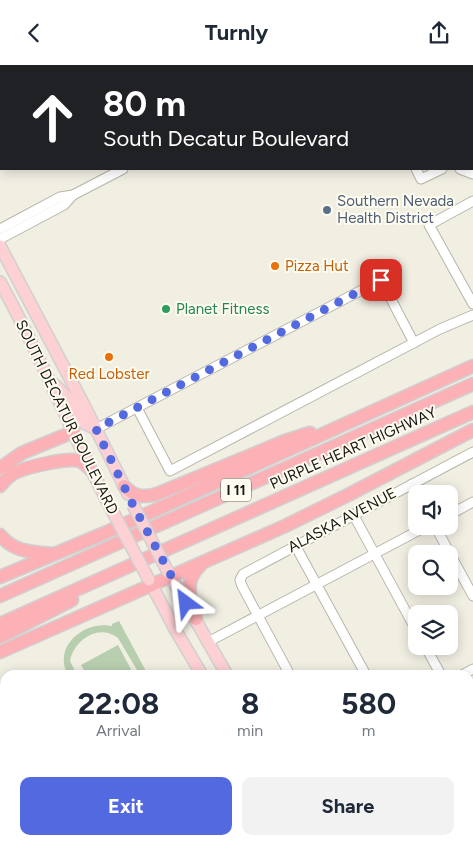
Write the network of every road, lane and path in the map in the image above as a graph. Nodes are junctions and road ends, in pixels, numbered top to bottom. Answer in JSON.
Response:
{"nodes":[{"id":1,"x":122,"y":170,"type":"edge"},
{"id":2,"x":416,"y":170,"type":"edge"},
{"id":3,"x":440,"y":170,"type":"edge"},
{"id":4,"x":73,"y":195,"type":"junction"},
{"id":5,"x":473,"y":201,"type":"edge"},
{"id":6,"x":0,"y":229,"type":"edge"},
{"id":7,"x":0,"y":239,"type":"edge"},
{"id":8,"x":0,"y":246,"type":"edge"},
{"id":9,"x":0,"y":282,"type":"edge"},
{"id":10,"x":3,"y":289,"type":"edge"},
{"id":11,"x":473,"y":305,"type":"edge"},
{"id":12,"x":473,"y":315,"type":"edge"},
{"id":13,"x":414,"y":343,"type":"junction"},
{"id":14,"x":473,"y":366,"type":"edge"},
{"id":15,"x":50,"y":381,"type":"junction"},
{"id":16,"x":473,"y":385,"type":"edge"},
{"id":17,"x":137,"y":408,"type":"junction"},
{"id":18,"x":473,"y":412,"type":"edge"},
{"id":19,"x":360,"y":417,"type":"junction"},
{"id":20,"x":96,"y":429,"type":"junction"},
{"id":21,"x":473,"y":430,"type":"edge"},
{"id":22,"x":72,"y":432,"type":"junction"},
{"id":23,"x":472,"y":454,"type":"edge"},
{"id":24,"x":0,"y":468,"type":"edge"},
{"id":25,"x":90,"y":469,"type":"junction"},
{"id":26,"x":412,"y":484,"type":"joint"},
{"id":27,"x":0,"y":486,"type":"edge"},
{"id":28,"x":124,"y":486,"type":"junction"},
{"id":29,"x":473,"y":502,"type":"edge"},
{"id":30,"x":458,"y":510,"type":"edge"},
{"id":31,"x":353,"y":514,"type":"junction"},
{"id":32,"x":0,"y":535,"type":"edge"},
{"id":33,"x":410,"y":535,"type":"edge"},
{"id":34,"x":440,"y":535,"type":"edge"},
{"id":35,"x":192,"y":538,"type":"junction"},
{"id":36,"x":295,"y":545,"type":"junction"},
{"id":37,"x":53,"y":554,"type":"junction"},
{"id":38,"x":375,"y":554,"type":"junction"},
{"id":39,"x":204,"y":563,"type":"junction"},
{"id":40,"x":170,"y":574,"type":"junction"},
{"id":41,"x":0,"y":577,"type":"edge"},
{"id":42,"x":151,"y":582,"type":"junction"},
{"id":43,"x":317,"y":584,"type":"junction"},
{"id":44,"x":0,"y":596,"type":"edge"},
{"id":45,"x":473,"y":596,"type":"edge"},
{"id":46,"x":408,"y":615,"type":"edge"},
{"id":47,"x":257,"y":616,"type":"junction"},
{"id":48,"x":196,"y":619,"type":"junction"},
{"id":49,"x":0,"y":624,"type":"edge"},
{"id":50,"x":0,"y":637,"type":"edge"},
{"id":51,"x":208,"y":641,"type":"junction"},
{"id":52,"x":0,"y":652,"type":"edge"},
{"id":53,"x":430,"y":655,"type":"edge"},
{"id":54,"x":199,"y":670,"type":"edge"},
{"id":55,"x":224,"y":670,"type":"edge"},
{"id":56,"x":287,"y":670,"type":"edge"},
{"id":57,"x":363,"y":670,"type":"edge"},
{"id":58,"x":438,"y":670,"type":"edge"}],
"edges":[{"from":1,"to":4,"type":"street"},
{"from":2,"to":3,"type":"street"},
{"from":4,"to":6,"type":"street"},
{"from":4,"to":7,"type":"street"},
{"from":5,"to":11,"type":"street"},
{"from":8,"to":20,"type":"main road","name":"SOUTH DECATUR BOULEVARD"},
{"from":9,"to":10,"type":"main road","name":"SOUTH DECATUR BOULEVARD"},
{"from":10,"to":15,"type":"main road","name":"SOUTH DECATUR BOULEVARD"},
{"from":12,"to":13,"type":"street"},
{"from":13,"to":17,"type":"street"},
{"from":13,"to":17,"type":"street"},
{"from":14,"to":19,"type":"highway"},
{"from":15,"to":20,"type":"main road"},
{"from":15,"to":22,"type":"main road","name":"SOUTH DECATUR BOULEVARD"},
{"from":16,"to":44,"type":"highway","name":"PURPLE HEART HIGHWAY","number":"I 11"},
{"from":17,"to":20,"type":"street"},
{"from":18,"to":35,"type":"highway","name":"PURPLE HEART HIGHWAY","number":"I 11"},
{"from":19,"to":28,"type":"highway"},
{"from":19,"to":37,"type":"highway"},
{"from":20,"to":22,"type":"main road"},
{"from":20,"to":28,"type":"main road","name":"SOUTH DECATUR BOULEVARD"},
{"from":21,"to":39,"type":"highway"},
{"from":22,"to":24,"type":"highway"},
{"from":22,"to":25,"type":"main road","name":"SOUTH DECATUR BOULEVARD"},
{"from":23,"to":26,"type":"street","name":"ALASKA AVENUE"},
{"from":25,"to":27,"type":"highway"},
{"from":25,"to":42,"type":"main road","name":"SOUTH DECATUR BOULEVARD","bridge":true},
{"from":26,"to":31,"type":"street","name":"ALASKA AVENUE"},
{"from":28,"to":40,"type":"main road","name":"SOUTH DECATUR BOULEVARD","bridge":true},
{"from":29,"to":30,"type":"street"},
{"from":31,"to":36,"type":"street","name":"ALASKA AVENUE"},
{"from":31,"to":38,"type":"street"},
{"from":32,"to":37,"type":"highway"},
{"from":33,"to":38,"type":"street"},
{"from":34,"to":45,"type":"street"},
{"from":35,"to":49,"type":"highway","name":"PURPLE HEART HIGHWAY","number":"I 11"},
{"from":35,"to":50,"type":"highway"},
{"from":36,"to":43,"type":"street"},
{"from":36,"to":47,"type":"street","name":"ALASKA AVENUE"},
{"from":37,"to":41,"type":"highway"},
{"from":38,"to":43,"type":"street"},
{"from":38,"to":46,"type":"street"},
{"from":39,"to":40,"type":"highway"},
{"from":39,"to":48,"type":"highway"},
{"from":40,"to":42,"type":"highway"},
{"from":40,"to":48,"type":"main road","name":"SOUTH DECATUR BOULEVARD"},
{"from":42,"to":52,"type":"highway"},
{"from":42,"to":54,"type":"main road","name":"SOUTH DECATUR BOULEVARD"},
{"from":43,"to":47,"type":"street"},
{"from":43,"to":57,"type":"street"},
{"from":47,"to":51,"type":"street"},
{"from":47,"to":56,"type":"street"},
{"from":48,"to":51,"type":"main road","name":"SOUTH DECATUR BOULEVARD"},
{"from":51,"to":55,"type":"main road","name":"SOUTH DECATUR BOULEVARD"},
{"from":53,"to":58,"type":"street"}]}
